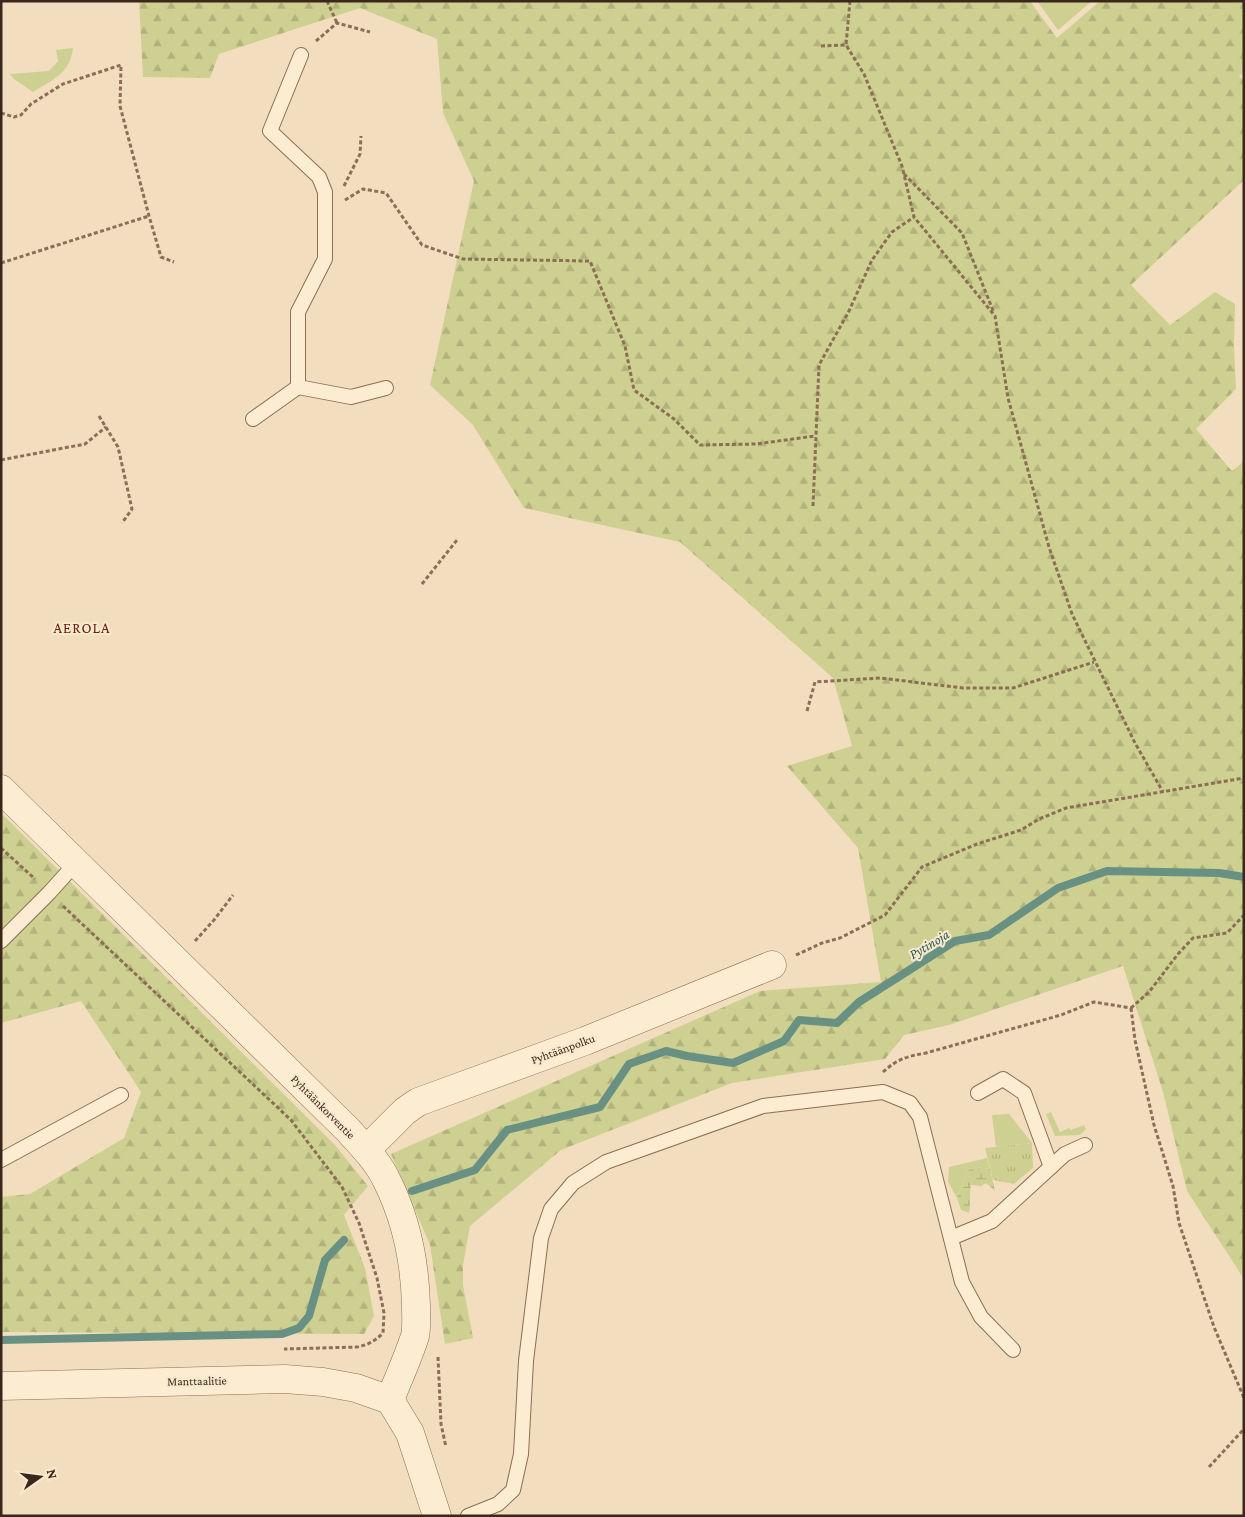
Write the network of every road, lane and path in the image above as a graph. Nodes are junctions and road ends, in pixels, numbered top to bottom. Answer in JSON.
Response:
{"nodes":[{"id":1,"x":327,"y":1,"type":"edge"},
{"id":2,"x":850,"y":1,"type":"edge"},
{"id":3,"x":337,"y":23,"type":"junction"},
{"id":4,"x":370,"y":32,"type":"dead end"},
{"id":5,"x":846,"y":45,"type":"junction"},
{"id":6,"x":821,"y":46,"type":"dead end"},
{"id":7,"x":301,"y":55,"type":"joint"},
{"id":8,"x":1,"y":113,"type":"edge"},
{"id":9,"x":361,"y":136,"type":"dead end"},
{"id":10,"x":904,"y":174,"type":"junction"},
{"id":11,"x":325,"y":192,"type":"junction"},
{"id":12,"x":325,"y":212,"type":"junction"},
{"id":13,"x":148,"y":216,"type":"junction"},
{"id":14,"x":914,"y":217,"type":"junction"},
{"id":15,"x":174,"y":262,"type":"dead end"},
{"id":16,"x":1,"y":263,"type":"edge"},
{"id":17,"x":995,"y":316,"type":"junction"},
{"id":18,"x":298,"y":387,"type":"junction"},
{"id":19,"x":386,"y":388,"type":"dead end"},
{"id":20,"x":99,"y":416,"type":"dead end"},
{"id":21,"x":253,"y":419,"type":"dead end"},
{"id":22,"x":106,"y":427,"type":"junction"},
{"id":23,"x":815,"y":436,"type":"junction"},
{"id":24,"x":1,"y":460,"type":"edge"},
{"id":25,"x":813,"y":506,"type":"dead end"},
{"id":26,"x":122,"y":523,"type":"dead end"},
{"id":27,"x":457,"y":540,"type":"dead end"},
{"id":28,"x":422,"y":584,"type":"dead end"},
{"id":29,"x":1094,"y":662,"type":"junction"},
{"id":30,"x":807,"y":711,"type":"dead end"},
{"id":31,"x":1244,"y":778,"type":"edge"},
{"id":32,"x":1,"y":789,"type":"edge"},
{"id":33,"x":1163,"y":792,"type":"junction"},
{"id":34,"x":1,"y":848,"type":"edge"},
{"id":35,"x":76,"y":863,"type":"junction"},
{"id":36,"x":49,"y":893,"type":"junction"},
{"id":37,"x":1244,"y":915,"type":"edge"},
{"id":38,"x":1,"y":941,"type":"edge"},
{"id":39,"x":772,"y":965,"type":"joint"},
{"id":40,"x":1131,"y":1008,"type":"junction"},
{"id":41,"x":869,"y":1093,"type":"junction"},
{"id":42,"x":978,"y":1093,"type":"dead end"},
{"id":43,"x":121,"y":1095,"type":"dead end"},
{"id":44,"x":1085,"y":1145,"type":"dead end"},
{"id":45,"x":366,"y":1150,"type":"junction"},
{"id":46,"x":1,"y":1160,"type":"edge"},
{"id":47,"x":1051,"y":1167,"type":"junction"},
{"id":48,"x":951,"y":1238,"type":"junction"},
{"id":49,"x":357,"y":1347,"type":"dead end"},
{"id":50,"x":437,"y":1348,"type":"dead end"},
{"id":51,"x":1013,"y":1350,"type":"dead end"},
{"id":52,"x":1,"y":1386,"type":"edge"},
{"id":53,"x":1244,"y":1398,"type":"edge"},
{"id":54,"x":390,"y":1400,"type":"junction"},
{"id":55,"x":1244,"y":1429,"type":"edge"},
{"id":56,"x":446,"y":1450,"type":"dead end"},
{"id":57,"x":1209,"y":1467,"type":"dead end"},
{"id":58,"x":437,"y":1516,"type":"edge"},
{"id":59,"x":468,"y":1516,"type":"edge"}],
"edges":[{"from":1,"to":3,"type":"path"},
{"from":2,"to":5,"type":"path"},
{"from":3,"to":4,"type":"path"},
{"from":3,"to":7,"type":"path"},
{"from":5,"to":6,"type":"path"},
{"from":5,"to":10,"type":"path"},
{"from":7,"to":11,"type":"lane"},
{"from":8,"to":13,"type":"path"},
{"from":9,"to":11,"type":"path"},
{"from":10,"to":14,"type":"path"},
{"from":10,"to":17,"type":"path"},
{"from":11,"to":12,"type":"lane"},
{"from":12,"to":18,"type":"lane"},
{"from":12,"to":23,"type":"path"},
{"from":13,"to":15,"type":"path"},
{"from":13,"to":16,"type":"path"},
{"from":14,"to":17,"type":"path"},
{"from":14,"to":23,"type":"path"},
{"from":17,"to":29,"type":"path"},
{"from":18,"to":19,"type":"lane"},
{"from":18,"to":21,"type":"lane"},
{"from":20,"to":22,"type":"path"},
{"from":22,"to":24,"type":"path"},
{"from":22,"to":26,"type":"path"},
{"from":23,"to":25,"type":"path"},
{"from":27,"to":28,"type":"path"},
{"from":29,"to":30,"type":"path"},
{"from":29,"to":33,"type":"path"},
{"from":31,"to":33,"type":"path"},
{"from":32,"to":35,"type":"street","name":"Pyhtäänkorventie"},
{"from":33,"to":39,"type":"path"},
{"from":34,"to":36,"type":"path"},
{"from":35,"to":36,"type":"lane"},
{"from":35,"to":45,"type":"street","name":"Pyhtäänkorventie"},
{"from":36,"to":38,"type":"lane"},
{"from":36,"to":49,"type":"path"},
{"from":37,"to":40,"type":"path"},
{"from":39,"to":45,"type":"street","name":"Pyhtäänpolku"},
{"from":40,"to":41,"type":"path"},
{"from":40,"to":53,"type":"path"},
{"from":41,"to":48,"type":"lane"},
{"from":41,"to":59,"type":"lane"},
{"from":42,"to":47,"type":"lane"},
{"from":43,"to":46,"type":"lane"},
{"from":44,"to":47,"type":"lane"},
{"from":45,"to":54,"type":"street","name":"Pyhtäänkorventie"},
{"from":47,"to":48,"type":"lane"},
{"from":48,"to":51,"type":"lane"},
{"from":50,"to":56,"type":"path"},
{"from":52,"to":54,"type":"street","name":"Manttaalitie"},
{"from":54,"to":58,"type":"street"},
{"from":55,"to":57,"type":"path"}]}
